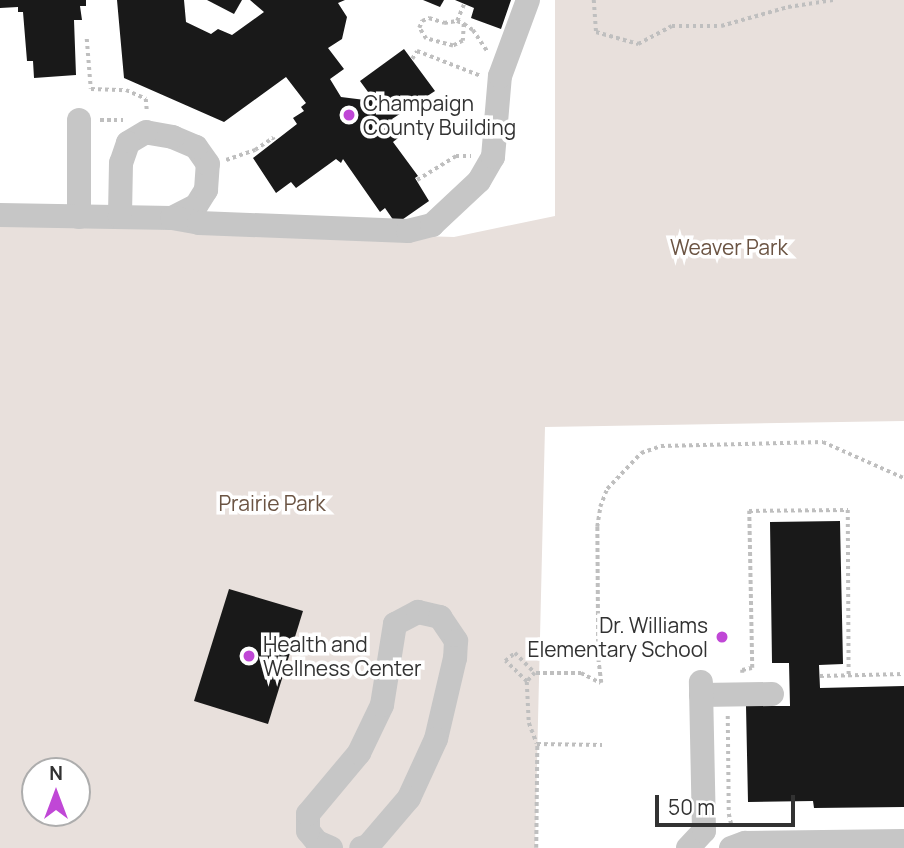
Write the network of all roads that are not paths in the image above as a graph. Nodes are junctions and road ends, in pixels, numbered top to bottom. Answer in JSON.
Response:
{"nodes":[{"id":1,"x":528,"y":0,"type":"edge"},
{"id":2,"x":79,"y":120,"type":"road end"},
{"id":3,"x":0,"y":215,"type":"edge"},
{"id":4,"x":79,"y":217,"type":"junction"},
{"id":5,"x":120,"y":217,"type":"junction"},
{"id":6,"x":172,"y":218,"type":"junction"},
{"id":7,"x":772,"y":694,"type":"dead end"},
{"id":8,"x":736,"y":840,"type":"edge"},
{"id":9,"x":904,"y":841,"type":"edge"},
{"id":10,"x":319,"y":846,"type":"edge"},
{"id":11,"x":361,"y":848,"type":"edge"},
{"id":12,"x":688,"y":848,"type":"edge"}],
"edges":[{"from":1,"to":6,"type":"lane"},
{"from":2,"to":4,"type":"lane"},
{"from":3,"to":4,"type":"lane"},
{"from":4,"to":5,"type":"lane"},
{"from":5,"to":6,"type":"lane"},
{"from":5,"to":6,"type":"lane"},
{"from":7,"to":12,"type":"lane"},
{"from":8,"to":9,"type":"lane"},
{"from":10,"to":11,"type":"lane"}]}
